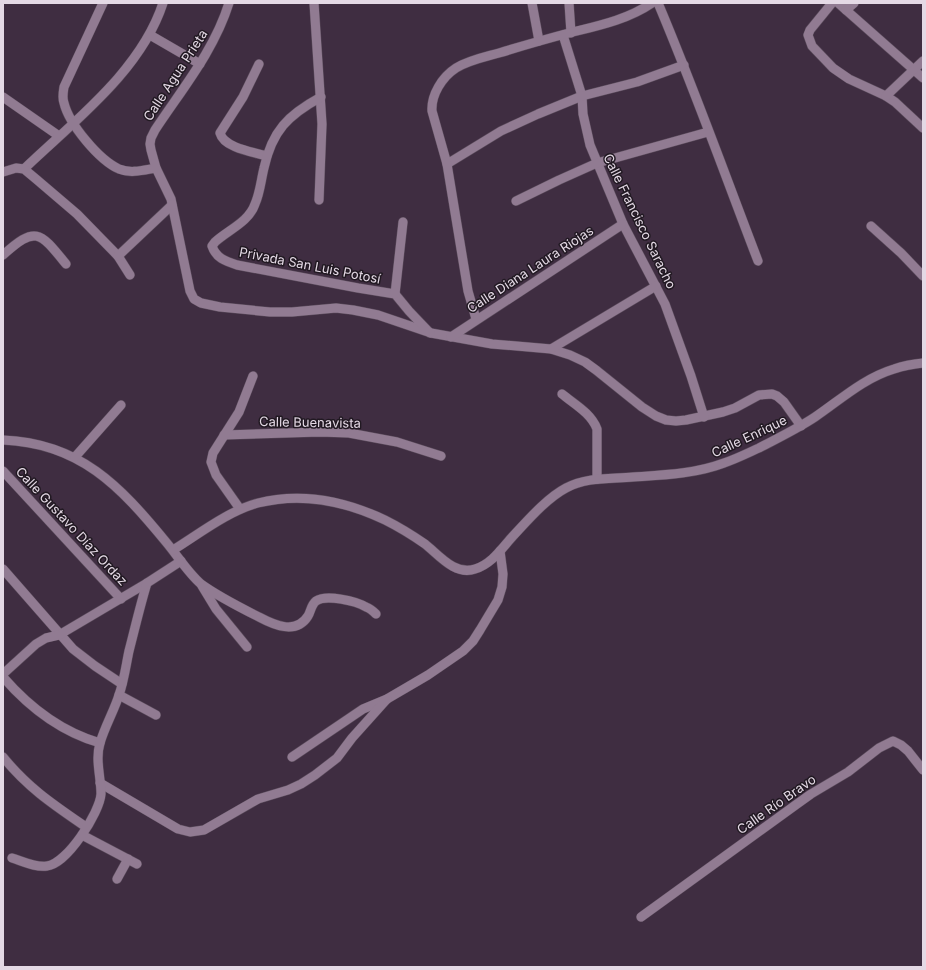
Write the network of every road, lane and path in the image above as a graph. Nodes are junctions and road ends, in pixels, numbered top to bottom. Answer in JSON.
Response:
{"nodes":[{"id":1,"x":103,"y":3,"type":"edge"},
{"id":2,"x":163,"y":3,"type":"edge"},
{"id":3,"x":229,"y":3,"type":"edge"},
{"id":4,"x":314,"y":3,"type":"edge"},
{"id":5,"x":532,"y":3,"type":"edge"},
{"id":6,"x":569,"y":3,"type":"edge"},
{"id":7,"x":652,"y":3,"type":"edge"},
{"id":8,"x":658,"y":3,"type":"edge"},
{"id":9,"x":832,"y":3,"type":"edge"},
{"id":10,"x":838,"y":3,"type":"edge"},
{"id":11,"x":854,"y":3,"type":"edge"},
{"id":12,"x":846,"y":10,"type":"junction"},
{"id":13,"x":567,"y":34,"type":"junction"},
{"id":14,"x":150,"y":35,"type":"junction"},
{"id":15,"x":539,"y":41,"type":"junction"},
{"id":16,"x":923,"y":61,"type":"edge"},
{"id":17,"x":200,"y":64,"type":"junction"},
{"id":18,"x":259,"y":64,"type":"dead end"},
{"id":19,"x":684,"y":64,"type":"junction"},
{"id":20,"x":914,"y":70,"type":"junction"},
{"id":21,"x":923,"y":78,"type":"edge"},
{"id":22,"x":582,"y":96,"type":"junction"},
{"id":23,"x":886,"y":96,"type":"junction"},
{"id":24,"x":3,"y":97,"type":"edge"},
{"id":25,"x":321,"y":97,"type":"junction"},
{"id":26,"x":73,"y":123,"type":"junction"},
{"id":27,"x":923,"y":128,"type":"edge"},
{"id":28,"x":708,"y":132,"type":"junction"},
{"id":29,"x":59,"y":136,"type":"junction"},
{"id":30,"x":267,"y":156,"type":"junction"},
{"id":31,"x":597,"y":163,"type":"junction"},
{"id":32,"x":447,"y":164,"type":"junction"},
{"id":33,"x":156,"y":168,"type":"junction"},
{"id":34,"x":24,"y":169,"type":"junction"},
{"id":35,"x":3,"y":172,"type":"edge"},
{"id":36,"x":319,"y":200,"type":"dead end"},
{"id":37,"x":516,"y":201,"type":"dead end"},
{"id":38,"x":172,"y":205,"type":"junction"},
{"id":39,"x":403,"y":222,"type":"dead end"},
{"id":40,"x":623,"y":224,"type":"junction"},
{"id":41,"x":871,"y":226,"type":"dead end"},
{"id":42,"x":3,"y":255,"type":"edge"},
{"id":43,"x":118,"y":256,"type":"junction"},
{"id":44,"x":758,"y":261,"type":"dead end"},
{"id":45,"x":66,"y":264,"type":"dead end"},
{"id":46,"x":130,"y":275,"type":"dead end"},
{"id":47,"x":923,"y":276,"type":"edge"},
{"id":48,"x":656,"y":286,"type":"junction"},
{"id":49,"x":395,"y":294,"type":"junction"},
{"id":50,"x":476,"y":320,"type":"junction"},
{"id":51,"x":432,"y":334,"type":"junction"},
{"id":52,"x":451,"y":337,"type":"junction"},
{"id":53,"x":551,"y":349,"type":"junction"},
{"id":54,"x":923,"y":363,"type":"edge"},
{"id":55,"x":253,"y":376,"type":"dead end"},
{"id":56,"x":562,"y":394,"type":"dead end"},
{"id":57,"x":121,"y":405,"type":"dead end"},
{"id":58,"x":704,"y":416,"type":"junction"},
{"id":59,"x":801,"y":426,"type":"junction"},
{"id":60,"x":224,"y":435,"type":"junction"},
{"id":61,"x":3,"y":440,"type":"edge"},
{"id":62,"x":441,"y":456,"type":"dead end"},
{"id":63,"x":75,"y":457,"type":"junction"},
{"id":64,"x":3,"y":471,"type":"edge"},
{"id":65,"x":597,"y":479,"type":"junction"},
{"id":66,"x":240,"y":509,"type":"junction"},
{"id":67,"x":173,"y":550,"type":"junction"},
{"id":68,"x":500,"y":551,"type":"junction"},
{"id":69,"x":181,"y":561,"type":"junction"},
{"id":70,"x":3,"y":569,"type":"edge"},
{"id":71,"x":147,"y":583,"type":"junction"},
{"id":72,"x":200,"y":583,"type":"junction"},
{"id":73,"x":121,"y":599,"type":"junction"},
{"id":74,"x":376,"y":614,"type":"dead end"},
{"id":75,"x":59,"y":635,"type":"junction"},
{"id":76,"x":247,"y":647,"type":"dead end"},
{"id":77,"x":3,"y":674,"type":"edge"},
{"id":78,"x":3,"y":677,"type":"edge"},
{"id":79,"x":122,"y":684,"type":"junction"},
{"id":80,"x":119,"y":695,"type":"junction"},
{"id":81,"x":387,"y":699,"type":"junction"},
{"id":82,"x":156,"y":715,"type":"dead end"},
{"id":83,"x":100,"y":743,"type":"junction"},
{"id":84,"x":3,"y":757,"type":"edge"},
{"id":85,"x":292,"y":757,"type":"dead end"},
{"id":86,"x":923,"y":770,"type":"edge"},
{"id":87,"x":100,"y":783,"type":"junction"},
{"id":88,"x":84,"y":831,"type":"junction"},
{"id":89,"x":12,"y":858,"type":"dead end"},
{"id":90,"x":128,"y":859,"type":"junction"},
{"id":91,"x":137,"y":864,"type":"dead end"},
{"id":92,"x":117,"y":879,"type":"dead end"},
{"id":93,"x":641,"y":917,"type":"dead end"}],
"edges":[{"from":1,"to":26,"type":"street"},
{"from":2,"to":14,"type":"street"},
{"from":3,"to":17,"type":"street","name":"Calle Agua Prieta"},
{"from":4,"to":25,"type":"street"},
{"from":5,"to":15,"type":"street"},
{"from":6,"to":13,"type":"street","name":"Calle Francisco Saracho"},
{"from":7,"to":13,"type":"street"},
{"from":8,"to":19,"type":"street"},
{"from":9,"to":23,"type":"street"},
{"from":10,"to":12,"type":"street"},
{"from":11,"to":12,"type":"street"},
{"from":12,"to":20,"type":"street"},
{"from":13,"to":15,"type":"street"},
{"from":13,"to":22,"type":"street","name":"Calle Francisco Saracho"},
{"from":14,"to":17,"type":"street"},
{"from":14,"to":26,"type":"street"},
{"from":15,"to":32,"type":"street"},
{"from":16,"to":20,"type":"street"},
{"from":17,"to":33,"type":"street","name":"Calle Agua Prieta"},
{"from":18,"to":30,"type":"street"},
{"from":19,"to":22,"type":"street"},
{"from":19,"to":28,"type":"street"},
{"from":20,"to":21,"type":"street"},
{"from":20,"to":23,"type":"street"},
{"from":22,"to":31,"type":"street","name":"Calle Francisco Saracho"},
{"from":22,"to":32,"type":"street"},
{"from":23,"to":27,"type":"street"},
{"from":24,"to":29,"type":"street"},
{"from":25,"to":30,"type":"street","name":"Privada San Luis Potosí"},
{"from":25,"to":36,"type":"street"},
{"from":26,"to":29,"type":"street"},
{"from":26,"to":33,"type":"street"},
{"from":28,"to":31,"type":"street"},
{"from":28,"to":44,"type":"street"},
{"from":29,"to":34,"type":"street"},
{"from":30,"to":49,"type":"street","name":"Privada San Luis Potosí"},
{"from":31,"to":37,"type":"street"},
{"from":31,"to":40,"type":"street","name":"Calle Francisco Saracho"},
{"from":32,"to":50,"type":"street"},
{"from":33,"to":38,"type":"street"},
{"from":34,"to":35,"type":"street"},
{"from":34,"to":43,"type":"street"},
{"from":38,"to":43,"type":"street"},
{"from":38,"to":51,"type":"street"},
{"from":39,"to":49,"type":"street"},
{"from":40,"to":48,"type":"street","name":"Calle Francisco Saracho"},
{"from":40,"to":50,"type":"street","name":"Calle Diana Laura Riojas"},
{"from":41,"to":47,"type":"street"},
{"from":42,"to":45,"type":"street"},
{"from":43,"to":46,"type":"street"},
{"from":48,"to":53,"type":"street"},
{"from":48,"to":58,"type":"street","name":"Calle Francisco Saracho"},
{"from":49,"to":51,"type":"street","name":"Privada San Luis Potosí"},
{"from":50,"to":52,"type":"street","name":"Calle Diana Laura Riojas"},
{"from":51,"to":52,"type":"street"},
{"from":52,"to":53,"type":"street"},
{"from":53,"to":58,"type":"street"},
{"from":54,"to":59,"type":"street","name":"Calle Enrique"},
{"from":55,"to":60,"type":"street"},
{"from":56,"to":65,"type":"street"},
{"from":57,"to":63,"type":"street"},
{"from":58,"to":59,"type":"street"},
{"from":59,"to":65,"type":"street","name":"Calle Enrique"},
{"from":60,"to":62,"type":"street","name":"Calle Buenavista"},
{"from":60,"to":66,"type":"street"},
{"from":61,"to":63,"type":"street"},
{"from":63,"to":67,"type":"street"},
{"from":64,"to":73,"type":"street","name":"Calle Gustavo Díaz Ordaz"},
{"from":65,"to":68,"type":"street","name":"Calle Enrique"},
{"from":66,"to":67,"type":"street","name":"Calle Enrique"},
{"from":66,"to":68,"type":"street","name":"Calle Enrique"},
{"from":67,"to":69,"type":"street"},
{"from":68,"to":81,"type":"street"},
{"from":69,"to":71,"type":"street"},
{"from":69,"to":72,"type":"street"},
{"from":70,"to":75,"type":"street"},
{"from":71,"to":73,"type":"street"},
{"from":71,"to":79,"type":"street"},
{"from":72,"to":74,"type":"street"},
{"from":72,"to":76,"type":"street"},
{"from":73,"to":75,"type":"street"},
{"from":75,"to":77,"type":"street"},
{"from":75,"to":79,"type":"street"},
{"from":78,"to":83,"type":"street"},
{"from":79,"to":80,"type":"street"},
{"from":80,"to":82,"type":"street"},
{"from":80,"to":83,"type":"street"},
{"from":81,"to":85,"type":"street"},
{"from":81,"to":87,"type":"street"},
{"from":83,"to":87,"type":"street"},
{"from":84,"to":88,"type":"street"},
{"from":86,"to":93,"type":"street","name":"Calle Río Bravo"},
{"from":87,"to":88,"type":"street"},
{"from":88,"to":89,"type":"street"},
{"from":88,"to":90,"type":"street"},
{"from":90,"to":91,"type":"street"},
{"from":90,"to":92,"type":"street"}]}
